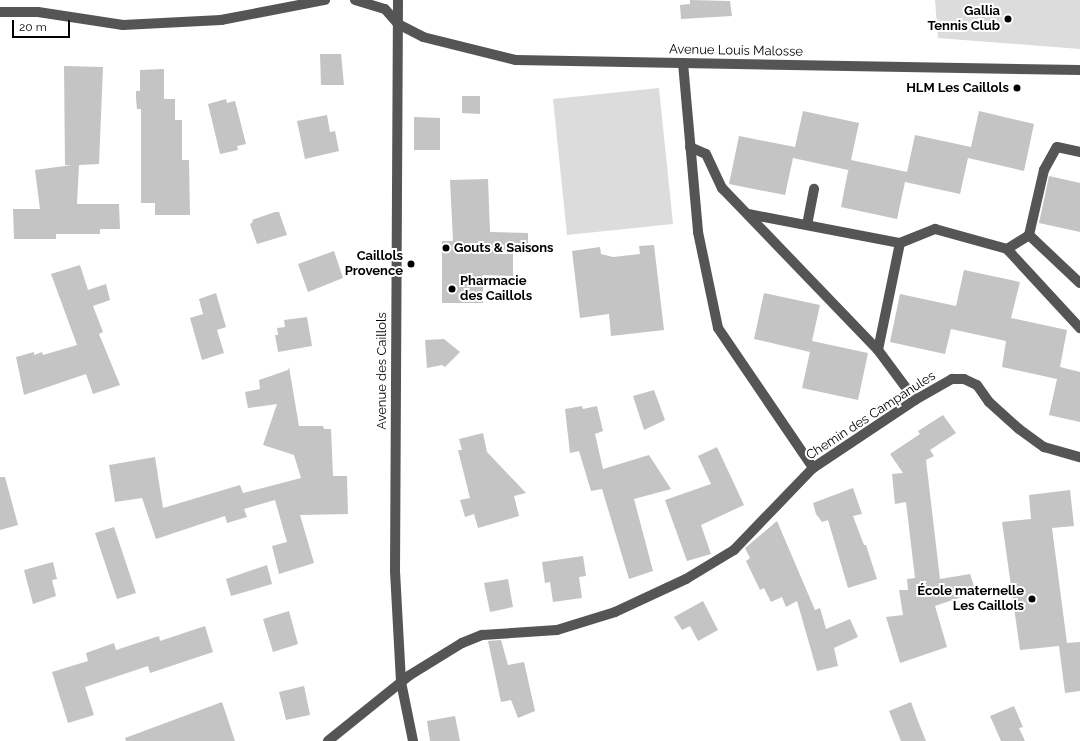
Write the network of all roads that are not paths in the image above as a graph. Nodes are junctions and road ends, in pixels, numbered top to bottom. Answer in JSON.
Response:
{"nodes":[{"id":1,"x":325,"y":0,"type":"edge"},
{"id":2,"x":355,"y":0,"type":"edge"},
{"id":3,"x":398,"y":0,"type":"edge"},
{"id":4,"x":0,"y":12,"type":"edge"},
{"id":5,"x":398,"y":24,"type":"junction"},
{"id":6,"x":683,"y":63,"type":"junction"},
{"id":7,"x":1080,"y":70,"type":"edge"},
{"id":8,"x":690,"y":146,"type":"junction"},
{"id":9,"x":1080,"y":152,"type":"edge"},
{"id":10,"x":814,"y":189,"type":"dead end"},
{"id":11,"x":748,"y":214,"type":"junction"},
{"id":12,"x":807,"y":225,"type":"junction"},
{"id":13,"x":1029,"y":235,"type":"junction"},
{"id":14,"x":900,"y":243,"type":"junction"},
{"id":15,"x":1007,"y":249,"type":"junction"},
{"id":16,"x":1080,"y":283,"type":"edge"},
{"id":17,"x":1080,"y":328,"type":"edge"},
{"id":18,"x":878,"y":350,"type":"junction"},
{"id":19,"x":915,"y":400,"type":"junction"},
{"id":20,"x":1080,"y":457,"type":"edge"},
{"id":21,"x":814,"y":468,"type":"junction"},
{"id":22,"x":401,"y":682,"type":"junction"},
{"id":23,"x":328,"y":741,"type":"edge"},
{"id":24,"x":413,"y":741,"type":"edge"}],
"edges":[{"from":1,"to":4,"type":"street"},
{"from":2,"to":5,"type":"street"},
{"from":3,"to":5,"type":"street","name":"Avenue des Caillols"},
{"from":5,"to":6,"type":"street","name":"Avenue Louis Malosse"},
{"from":5,"to":22,"type":"street","name":"Avenue des Caillols"},
{"from":6,"to":7,"type":"street","name":"Avenue Louis Malosse"},
{"from":6,"to":8,"type":"street"},
{"from":8,"to":11,"type":"street"},
{"from":8,"to":21,"type":"street"},
{"from":9,"to":13,"type":"street"},
{"from":10,"to":12,"type":"street"},
{"from":11,"to":12,"type":"street"},
{"from":11,"to":18,"type":"street"},
{"from":12,"to":14,"type":"street"},
{"from":13,"to":15,"type":"street"},
{"from":13,"to":16,"type":"street"},
{"from":14,"to":15,"type":"street"},
{"from":14,"to":18,"type":"street"},
{"from":15,"to":17,"type":"street"},
{"from":18,"to":19,"type":"street"},
{"from":19,"to":20,"type":"street","name":"Chemin des Campanules"},
{"from":19,"to":21,"type":"street","name":"Chemin des Campanules"},
{"from":21,"to":22,"type":"street","name":"Chemin des Campanules"},
{"from":22,"to":23,"type":"street","name":"Chemin des Campanules"},
{"from":22,"to":24,"type":"street","name":"Avenue des Caillols"}]}
